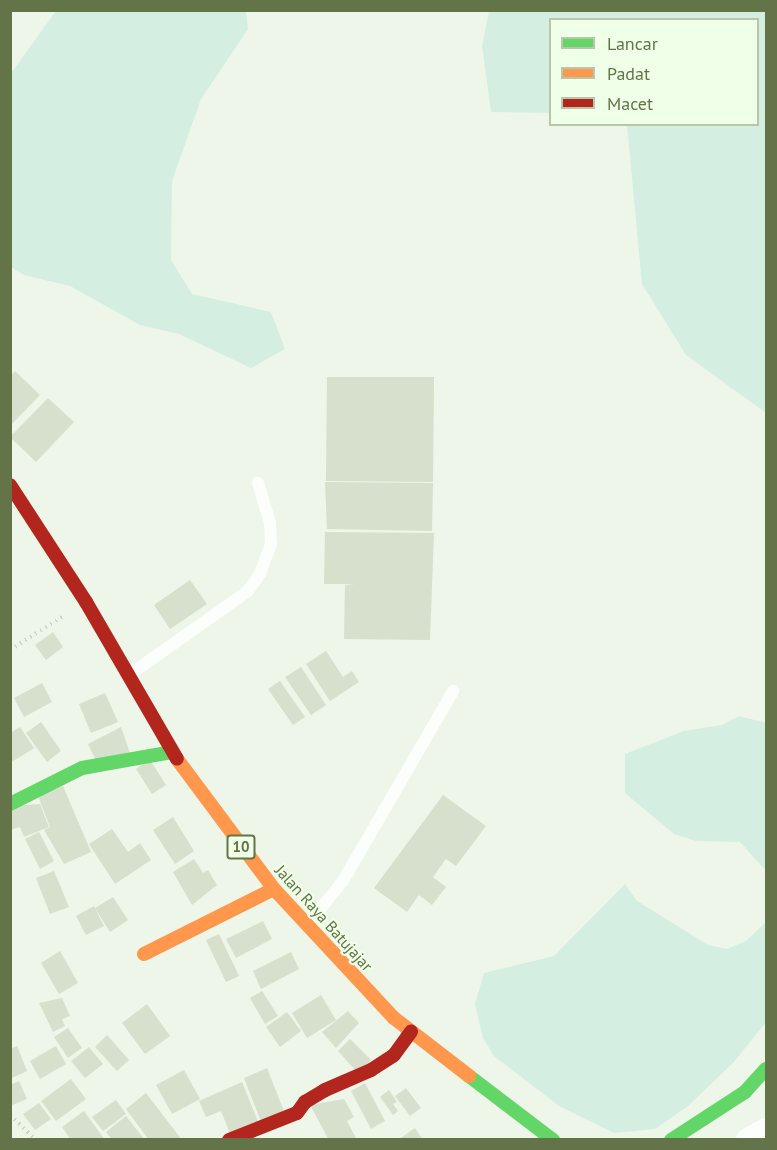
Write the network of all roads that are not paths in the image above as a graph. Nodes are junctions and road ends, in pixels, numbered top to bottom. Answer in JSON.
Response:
{"nodes":[{"id":1,"x":258,"y":483,"type":"dead end"},
{"id":2,"x":10,"y":485,"type":"edge"},
{"id":3,"x":128,"y":676,"type":"junction"},
{"id":4,"x":453,"y":691,"type":"dead end"},
{"id":5,"x":172,"y":752,"type":"junction"},
{"id":6,"x":10,"y":804,"type":"edge"},
{"id":7,"x":274,"y":889,"type":"junction"},
{"id":8,"x":307,"y":926,"type":"junction"},
{"id":9,"x":144,"y":954,"type":"dead end"},
{"id":10,"x":411,"y":1032,"type":"junction"},
{"id":11,"x":766,"y":1069,"type":"edge"},
{"id":12,"x":766,"y":1130,"type":"edge"},
{"id":13,"x":229,"y":1140,"type":"edge"},
{"id":14,"x":553,"y":1140,"type":"edge"},
{"id":15,"x":671,"y":1140,"type":"edge"},
{"id":16,"x":748,"y":1140,"type":"edge"}],
"edges":[{"from":1,"to":3,"type":"lane"},
{"from":2,"to":3,"type":"main road","name":"Jalan Raya Batujajar","number":"10"},
{"from":3,"to":5,"type":"main road","name":"Jalan Raya Batujajar","number":"10"},
{"from":4,"to":8,"type":"lane"},
{"from":5,"to":6,"type":"main road"},
{"from":5,"to":7,"type":"main road","name":"Jalan Raya Batujajar","number":"10"},
{"from":7,"to":8,"type":"main road","name":"Jalan Raya Batujajar","number":"10"},
{"from":7,"to":9,"type":"main road"},
{"from":8,"to":10,"type":"main road","name":"Jalan Raya Batujajar","number":"10"},
{"from":10,"to":13,"type":"main road"},
{"from":10,"to":14,"type":"main road","name":"Jalan Raya Batujajar","number":"10"},
{"from":11,"to":15,"type":"main road"},
{"from":12,"to":16,"type":"street"}]}
